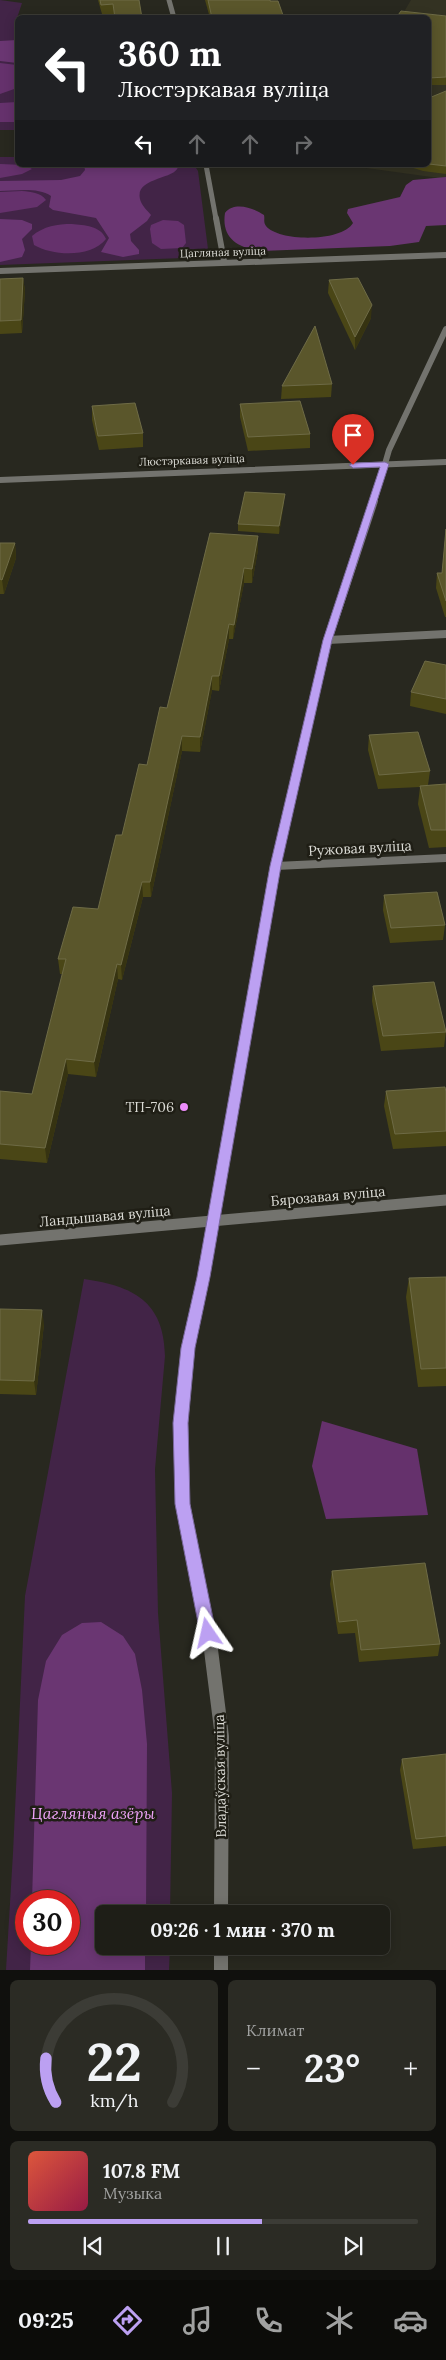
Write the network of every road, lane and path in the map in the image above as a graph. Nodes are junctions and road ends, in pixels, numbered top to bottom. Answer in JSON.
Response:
{"nodes":[{"id":1,"x":169,"y":0,"type":"edge"},
{"id":2,"x":173,"y":15,"type":"edge"},
{"id":3,"x":206,"y":167,"type":"edge"},
{"id":4,"x":446,"y":255,"type":"edge"},
{"id":5,"x":224,"y":262,"type":"junction"},
{"id":6,"x":0,"y":270,"type":"edge"},
{"id":7,"x":446,"y":329,"type":"edge"},
{"id":8,"x":446,"y":462,"type":"edge"},
{"id":9,"x":385,"y":464,"type":"junction"},
{"id":10,"x":0,"y":480,"type":"edge"},
{"id":11,"x":446,"y":634,"type":"edge"},
{"id":12,"x":328,"y":640,"type":"junction"},
{"id":13,"x":446,"y":858,"type":"edge"},
{"id":14,"x":276,"y":866,"type":"junction"},
{"id":15,"x":446,"y":1200,"type":"edge"},
{"id":16,"x":213,"y":1220,"type":"junction"},
{"id":17,"x":0,"y":1240,"type":"edge"},
{"id":18,"x":221,"y":1905,"type":"edge"},
{"id":19,"x":221,"y":1955,"type":"edge"},
{"id":20,"x":221,"y":1970,"type":"edge"}],
"edges":[{"from":1,"to":2,"type":"street"},
{"from":3,"to":5,"type":"street"},
{"from":4,"to":5,"type":"street","name":"Цагляная вуліца"},
{"from":5,"to":6,"type":"street","name":"Цагляная вуліца"},
{"from":7,"to":9,"type":"street","name":"Владаўская вуліца"},
{"from":8,"to":9,"type":"street","name":"Люстэркавая вуліца"},
{"from":9,"to":10,"type":"street","name":"Люстэркавая вуліца"},
{"from":9,"to":12,"type":"street","name":"Владаўская вуліца"},
{"from":11,"to":12,"type":"street"},
{"from":12,"to":14,"type":"street","name":"Владаўская вуліца"},
{"from":13,"to":14,"type":"street","name":"Ружовая вуліца"},
{"from":14,"to":16,"type":"street","name":"Владаўская вуліца"},
{"from":15,"to":16,"type":"street","name":"Бярозавая вуліца"},
{"from":16,"to":17,"type":"street","name":"Ландышавая вуліца"},
{"from":16,"to":18,"type":"street","name":"Владаўская вуліца"},
{"from":19,"to":20,"type":"street"}]}
